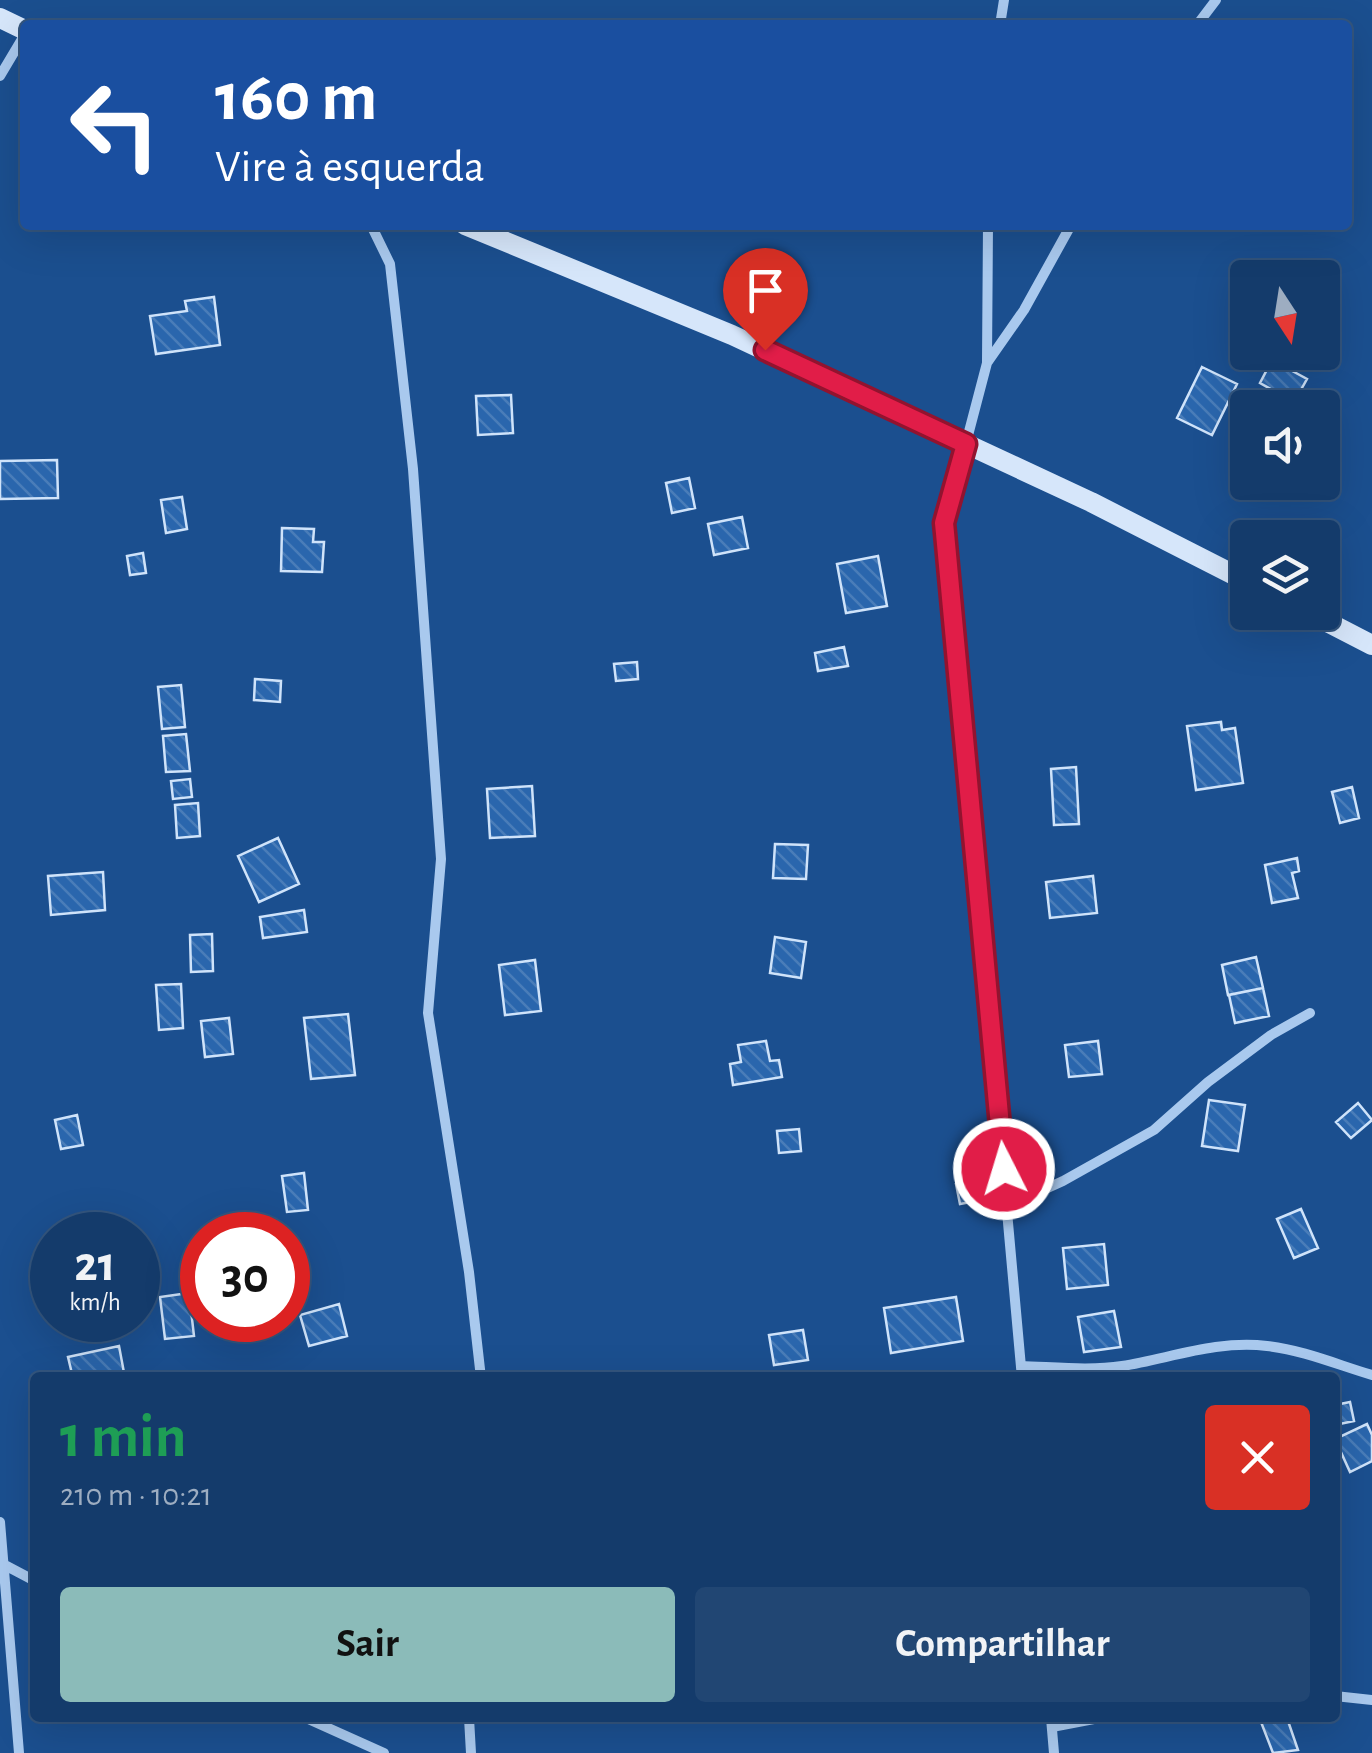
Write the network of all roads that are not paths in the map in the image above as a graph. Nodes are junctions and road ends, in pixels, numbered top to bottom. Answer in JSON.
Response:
{"nodes":[{"id":1,"x":1216,"y":0,"type":"edge"},
{"id":2,"x":1201,"y":20,"type":"edge"},
{"id":3,"x":20,"y":41,"type":"edge"},
{"id":4,"x":0,"y":76,"type":"edge"},
{"id":5,"x":373,"y":230,"type":"edge"},
{"id":6,"x":477,"y":230,"type":"edge"},
{"id":7,"x":988,"y":230,"type":"edge"},
{"id":8,"x":1067,"y":230,"type":"edge"},
{"id":9,"x":987,"y":363,"type":"junction"},
{"id":10,"x":966,"y":444,"type":"junction"},
{"id":11,"x":1230,"y":573,"type":"edge"},
{"id":12,"x":1340,"y":628,"type":"edge"},
{"id":13,"x":1372,"y":645,"type":"edge"},
{"id":14,"x":1310,"y":1013,"type":"dead end"},
{"id":15,"x":1008,"y":1206,"type":"junction"},
{"id":16,"x":481,"y":1372,"type":"edge"},
{"id":17,"x":1022,"y":1372,"type":"edge"},
{"id":18,"x":1372,"y":1374,"type":"edge"},
{"id":19,"x":0,"y":1522,"type":"edge"},
{"id":20,"x":2,"y":1563,"type":"edge"},
{"id":21,"x":30,"y":1578,"type":"edge"},
{"id":22,"x":1340,"y":1697,"type":"edge"},
{"id":23,"x":1372,"y":1700,"type":"edge"},
{"id":24,"x":315,"y":1722,"type":"edge"},
{"id":25,"x":470,"y":1722,"type":"edge"},
{"id":26,"x":1051,"y":1722,"type":"edge"},
{"id":27,"x":20,"y":1753,"type":"edge"},
{"id":28,"x":384,"y":1753,"type":"edge"},
{"id":29,"x":471,"y":1753,"type":"edge"},
{"id":30,"x":1054,"y":1753,"type":"edge"}],
"edges":[{"from":1,"to":2,"type":"street"},
{"from":3,"to":4,"type":"street"},
{"from":5,"to":16,"type":"street"},
{"from":6,"to":10,"type":"street"},
{"from":7,"to":9,"type":"street"},
{"from":8,"to":9,"type":"street"},
{"from":9,"to":10,"type":"street"},
{"from":10,"to":11,"type":"street"},
{"from":10,"to":15,"type":"street"},
{"from":12,"to":13,"type":"street"},
{"from":14,"to":15,"type":"street"},
{"from":15,"to":17,"type":"street"},
{"from":17,"to":18,"type":"street"},
{"from":19,"to":20,"type":"street"},
{"from":20,"to":21,"type":"street"},
{"from":20,"to":27,"type":"street"},
{"from":22,"to":23,"type":"street"},
{"from":24,"to":28,"type":"street"},
{"from":25,"to":29,"type":"street"},
{"from":26,"to":30,"type":"street"}]}
